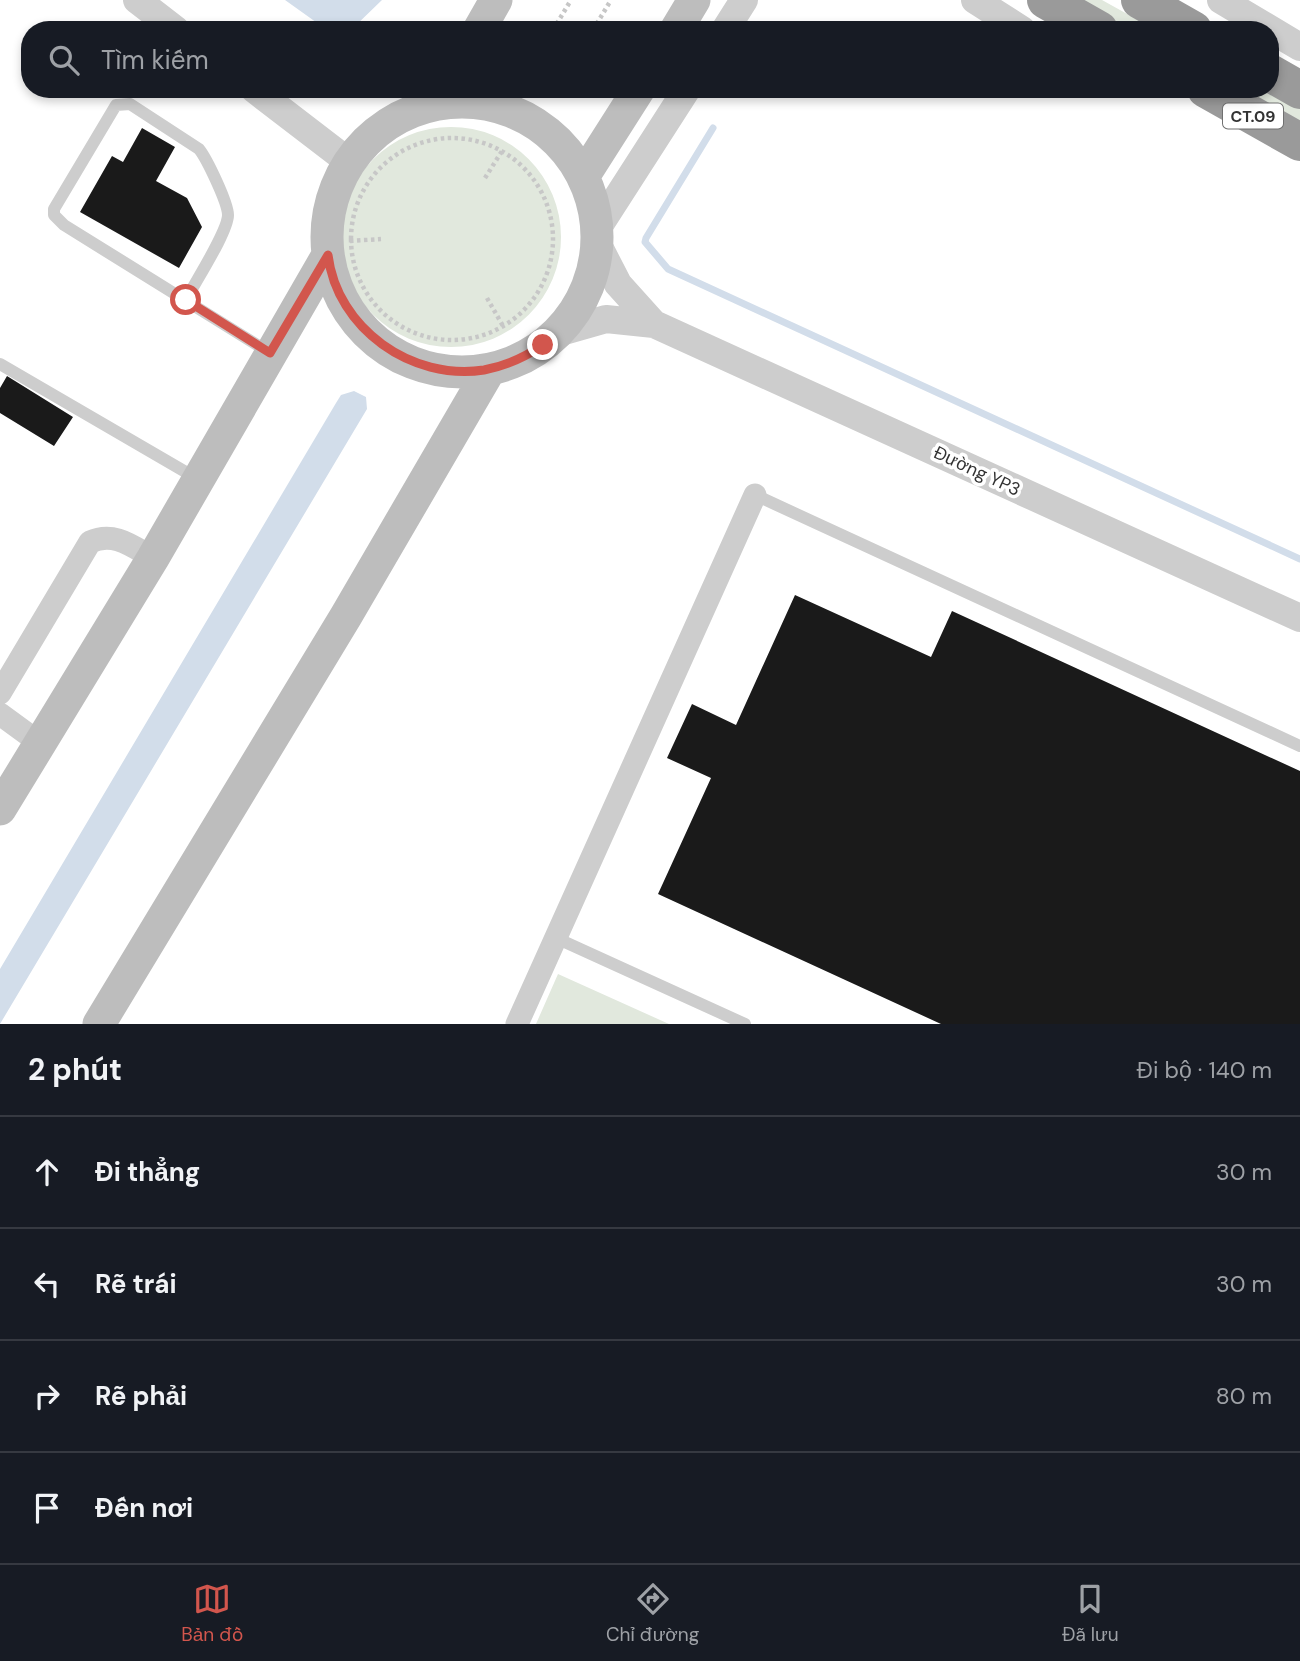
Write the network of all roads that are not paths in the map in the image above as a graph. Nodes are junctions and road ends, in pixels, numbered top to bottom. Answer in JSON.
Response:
{"nodes":[{"id":1,"x":136,"y":0,"type":"edge"},
{"id":2,"x":496,"y":0,"type":"edge"},
{"id":3,"x":694,"y":0,"type":"edge"},
{"id":4,"x":744,"y":0,"type":"edge"},
{"id":5,"x":975,"y":0,"type":"edge"},
{"id":6,"x":1046,"y":0,"type":"edge"},
{"id":7,"x":1095,"y":0,"type":"edge"},
{"id":8,"x":1140,"y":0,"type":"edge"},
{"id":9,"x":1221,"y":0,"type":"edge"},
{"id":10,"x":164,"y":21,"type":"edge"},
{"id":11,"x":484,"y":21,"type":"edge"},
{"id":12,"x":681,"y":21,"type":"edge"},
{"id":13,"x":730,"y":21,"type":"edge"},
{"id":14,"x":1007,"y":21,"type":"edge"},
{"id":15,"x":1083,"y":21,"type":"edge"},
{"id":16,"x":1083,"y":21,"type":"edge"},
{"id":17,"x":1177,"y":21,"type":"edge"},
{"id":18,"x":1256,"y":21,"type":"edge"},
{"id":19,"x":1279,"y":35,"type":"edge"},
{"id":20,"x":1300,"y":47,"type":"edge"},
{"id":21,"x":1279,"y":78,"type":"edge"},
{"id":22,"x":1300,"y":90,"type":"edge"},
{"id":23,"x":266,"y":98,"type":"edge"},
{"id":24,"x":441,"y":98,"type":"edge"},
{"id":25,"x":448,"y":98,"type":"edge"},
{"id":26,"x":633,"y":98,"type":"edge"},
{"id":27,"x":681,"y":98,"type":"edge"},
{"id":28,"x":1222,"y":98,"type":"edge"},
{"id":29,"x":1300,"y":142,"type":"edge"},
{"id":30,"x":349,"y":162,"type":"junction"},
{"id":31,"x":583,"y":177,"type":"junction"},
{"id":32,"x":597,"y":236,"type":"junction"},
{"id":33,"x":339,"y":248,"type":"junction"},
{"id":34,"x":186,"y":300,"type":"junction"},
{"id":35,"x":654,"y":324,"type":"junction"},
{"id":36,"x":557,"y":333,"type":"junction"},
{"id":37,"x":270,"y":353,"type":"junction"},
{"id":38,"x":0,"y":363,"type":"edge"},
{"id":39,"x":490,"y":369,"type":"junction"},
{"id":40,"x":199,"y":479,"type":"junction"},
{"id":41,"x":755,"y":495,"type":"joint"},
{"id":42,"x":153,"y":558,"type":"junction"},
{"id":43,"x":1300,"y":618,"type":"edge"},
{"id":44,"x":0,"y":693,"type":"edge"},
{"id":45,"x":0,"y":714,"type":"edge"},
{"id":46,"x":41,"y":744,"type":"junction"},
{"id":47,"x":1300,"y":746,"type":"edge"},
{"id":48,"x":0,"y":809,"type":"edge"},
{"id":49,"x":556,"y":938,"type":"junction"},
{"id":50,"x":99,"y":1024,"type":"edge"},
{"id":51,"x":517,"y":1024,"type":"edge"},
{"id":52,"x":744,"y":1024,"type":"edge"}],
"edges":[{"from":1,"to":10,"type":"street"},
{"from":2,"to":11,"type":"main road"},
{"from":3,"to":12,"type":"main road"},
{"from":4,"to":13,"type":"street"},
{"from":5,"to":14,"type":"street"},
{"from":6,"to":15,"type":"highway"},
{"from":7,"to":16,"type":"street"},
{"from":8,"to":17,"type":"highway"},
{"from":9,"to":18,"type":"street"},
{"from":19,"to":20,"type":"street"},
{"from":21,"to":22,"type":"highway","number":"CT.09"},
{"from":23,"to":30,"type":"street"},
{"from":24,"to":30,"type":"main road"},
{"from":25,"to":31,"type":"main road"},
{"from":26,"to":31,"type":"main road"},
{"from":27,"to":32,"type":"street"},
{"from":28,"to":29,"type":"highway","number":"CT.09"},
{"from":30,"to":33,"type":"main road"},
{"from":31,"to":32,"type":"main road"},
{"from":32,"to":35,"type":"street"},
{"from":32,"to":36,"type":"main road"},
{"from":33,"to":37,"type":"main road"},
{"from":33,"to":39,"type":"main road"},
{"from":34,"to":34,"type":"lane"},
{"from":34,"to":37,"type":"lane"},
{"from":35,"to":36,"type":"street"},
{"from":35,"to":43,"type":"street","name":"Đường YP3"},
{"from":36,"to":39,"type":"main road"},
{"from":37,"to":40,"type":"main road"},
{"from":38,"to":40,"type":"lane"},
{"from":39,"to":50,"type":"main road"},
{"from":40,"to":42,"type":"main road"},
{"from":41,"to":47,"type":"lane"},
{"from":41,"to":49,"type":"street"},
{"from":42,"to":44,"type":"street"},
{"from":42,"to":46,"type":"main road"},
{"from":45,"to":46,"type":"street"},
{"from":46,"to":48,"type":"main road"},
{"from":49,"to":51,"type":"street"},
{"from":49,"to":52,"type":"lane"}]}
